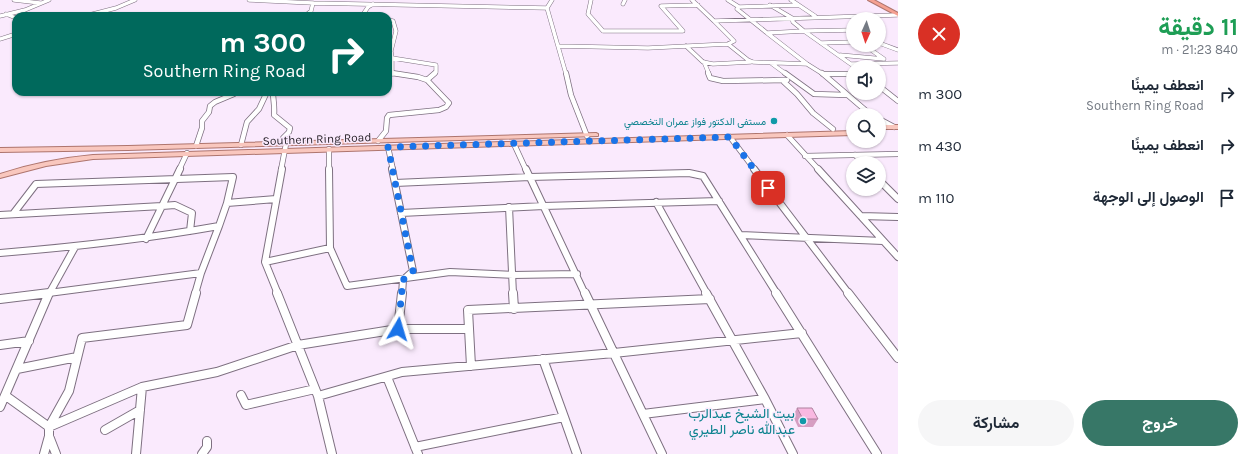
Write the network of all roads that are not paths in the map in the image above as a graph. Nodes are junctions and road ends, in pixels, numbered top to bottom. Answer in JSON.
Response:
{"nodes":[{"id":1,"x":14,"y":0,"type":"edge"},
{"id":2,"x":49,"y":0,"type":"edge"},
{"id":3,"x":135,"y":0,"type":"edge"},
{"id":4,"x":249,"y":0,"type":"edge"},
{"id":5,"x":410,"y":0,"type":"edge"},
{"id":6,"x":552,"y":0,"type":"edge"},
{"id":7,"x":591,"y":0,"type":"edge"},
{"id":8,"x":625,"y":0,"type":"edge"},
{"id":9,"x":692,"y":0,"type":"edge"},
{"id":10,"x":728,"y":0,"type":"edge"},
{"id":11,"x":791,"y":0,"type":"edge"},
{"id":12,"x":870,"y":0,"type":"edge"},
{"id":13,"x":297,"y":1,"type":"edge"},
{"id":14,"x":42,"y":3,"type":"junction"},
{"id":15,"x":313,"y":3,"type":"junction"},
{"id":16,"x":373,"y":4,"type":"junction"},
{"id":17,"x":408,"y":4,"type":"junction"},
{"id":18,"x":623,"y":4,"type":"dead end"},
{"id":19,"x":698,"y":5,"type":"junction"},
{"id":20,"x":770,"y":5,"type":"junction"},
{"id":21,"x":798,"y":5,"type":"junction"},
{"id":22,"x":739,"y":7,"type":"junction"},
{"id":23,"x":547,"y":8,"type":"junction"},
{"id":24,"x":16,"y":12,"type":"edge"},
{"id":25,"x":100,"y":12,"type":"edge"},
{"id":26,"x":310,"y":12,"type":"edge"},
{"id":27,"x":365,"y":12,"type":"edge"},
{"id":28,"x":12,"y":13,"type":"edge"},
{"id":29,"x":6,"y":14,"type":"junction"},
{"id":30,"x":898,"y":14,"type":"edge"},
{"id":31,"x":886,"y":15,"type":"edge"},
{"id":32,"x":0,"y":16,"type":"edge"},
{"id":33,"x":12,"y":16,"type":"edge"},
{"id":34,"x":846,"y":16,"type":"edge"},
{"id":35,"x":818,"y":17,"type":"junction"},
{"id":36,"x":792,"y":18,"type":"junction"},
{"id":37,"x":392,"y":20,"type":"edge"},
{"id":38,"x":750,"y":20,"type":"junction"},
{"id":39,"x":714,"y":21,"type":"junction"},
{"id":40,"x":846,"y":30,"type":"edge"},
{"id":41,"x":804,"y":31,"type":"junction"},
{"id":42,"x":767,"y":32,"type":"junction"},
{"id":43,"x":12,"y":35,"type":"edge"},
{"id":44,"x":0,"y":39,"type":"edge"},
{"id":45,"x":846,"y":42,"type":"edge"},
{"id":46,"x":821,"y":43,"type":"junction"},
{"id":47,"x":728,"y":44,"type":"junction"},
{"id":48,"x":886,"y":45,"type":"edge"},
{"id":49,"x":558,"y":46,"type":"junction"},
{"id":50,"x":686,"y":46,"type":"junction"},
{"id":51,"x":392,"y":47,"type":"edge"},
{"id":52,"x":898,"y":50,"type":"edge"},
{"id":53,"x":874,"y":52,"type":"edge"},
{"id":54,"x":838,"y":55,"type":"junction"},
{"id":55,"x":884,"y":59,"type":"junction"},
{"id":56,"x":392,"y":60,"type":"edge"},
{"id":57,"x":898,"y":60,"type":"edge"},
{"id":58,"x":846,"y":61,"type":"edge"},
{"id":59,"x":704,"y":62,"type":"junction"},
{"id":60,"x":753,"y":62,"type":"junction"},
{"id":61,"x":770,"y":63,"type":"junction"},
{"id":62,"x":898,"y":63,"type":"edge"},
{"id":63,"x":807,"y":64,"type":"junction"},
{"id":64,"x":886,"y":64,"type":"edge"},
{"id":65,"x":392,"y":74,"type":"edge"},
{"id":66,"x":823,"y":74,"type":"junction"},
{"id":67,"x":846,"y":74,"type":"edge"},
{"id":68,"x":788,"y":79,"type":"junction"},
{"id":69,"x":427,"y":80,"type":"junction"},
{"id":70,"x":886,"y":92,"type":"edge"},
{"id":71,"x":846,"y":94,"type":"edge"},
{"id":72,"x":846,"y":95,"type":"edge"},
{"id":73,"x":229,"y":96,"type":"edge"},
{"id":74,"x":265,"y":96,"type":"edge"},
{"id":75,"x":273,"y":96,"type":"edge"},
{"id":76,"x":853,"y":100,"type":"edge"},
{"id":77,"x":898,"y":101,"type":"edge"},
{"id":78,"x":863,"y":108,"type":"edge"},
{"id":79,"x":886,"y":122,"type":"edge"},
{"id":80,"x":886,"y":127,"type":"edge"},
{"id":81,"x":846,"y":128,"type":"edge"},
{"id":82,"x":897,"y":128,"type":"edge"},
{"id":83,"x":832,"y":129,"type":"junction"},
{"id":84,"x":886,"y":130,"type":"edge"},
{"id":85,"x":846,"y":133,"type":"edge"},
{"id":86,"x":787,"y":135,"type":"junction"},
{"id":87,"x":587,"y":136,"type":"junction"},
{"id":88,"x":730,"y":137,"type":"junction"},
{"id":89,"x":378,"y":141,"type":"junction"},
{"id":90,"x":514,"y":144,"type":"junction"},
{"id":91,"x":241,"y":145,"type":"junction"},
{"id":92,"x":196,"y":146,"type":"junction"},
{"id":93,"x":285,"y":147,"type":"junction"},
{"id":94,"x":388,"y":147,"type":"junction"},
{"id":95,"x":329,"y":149,"type":"junction"},
{"id":96,"x":0,"y":150,"type":"edge"},
{"id":97,"x":187,"y":154,"type":"junction"},
{"id":98,"x":898,"y":154,"type":"edge"},
{"id":99,"x":855,"y":155,"type":"joint"},
{"id":100,"x":805,"y":156,"type":"junction"},
{"id":101,"x":0,"y":176,"type":"edge"},
{"id":102,"x":530,"y":177,"type":"junction"},
{"id":103,"x":175,"y":179,"type":"junction"},
{"id":104,"x":395,"y":183,"type":"junction"},
{"id":105,"x":886,"y":187,"type":"edge"},
{"id":106,"x":276,"y":199,"type":"junction"},
{"id":107,"x":898,"y":199,"type":"edge"},
{"id":108,"x":719,"y":201,"type":"junction"},
{"id":109,"x":656,"y":202,"type":"junction"},
{"id":110,"x":227,"y":203,"type":"junction"},
{"id":111,"x":162,"y":206,"type":"junction"},
{"id":112,"x":544,"y":206,"type":"junction"},
{"id":113,"x":509,"y":207,"type":"junction"},
{"id":114,"x":401,"y":213,"type":"junction"},
{"id":115,"x":13,"y":214,"type":"junction"},
{"id":116,"x":0,"y":215,"type":"edge"},
{"id":117,"x":861,"y":216,"type":"junction"},
{"id":118,"x":898,"y":217,"type":"edge"},
{"id":119,"x":219,"y":226,"type":"junction"},
{"id":120,"x":190,"y":231,"type":"junction"},
{"id":121,"x":741,"y":235,"type":"junction"},
{"id":122,"x":807,"y":238,"type":"junction"},
{"id":123,"x":146,"y":239,"type":"junction"},
{"id":124,"x":883,"y":241,"type":"junction"},
{"id":125,"x":75,"y":247,"type":"junction"},
{"id":126,"x":330,"y":248,"type":"junction"},
{"id":127,"x":0,"y":253,"type":"edge"},
{"id":128,"x":898,"y":257,"type":"edge"},
{"id":129,"x":265,"y":262,"type":"junction"},
{"id":130,"x":202,"y":273,"type":"junction"},
{"id":131,"x":577,"y":274,"type":"junction"},
{"id":132,"x":513,"y":275,"type":"junction"},
{"id":133,"x":403,"y":280,"type":"junction"},
{"id":134,"x":49,"y":293,"type":"junction"},
{"id":135,"x":0,"y":299,"type":"edge"},
{"id":136,"x":710,"y":299,"type":"junction"},
{"id":137,"x":592,"y":306,"type":"junction"},
{"id":138,"x":514,"y":308,"type":"junction"},
{"id":139,"x":398,"y":329,"type":"junction"},
{"id":140,"x":469,"y":329,"type":"junction"},
{"id":141,"x":802,"y":333,"type":"junction"},
{"id":142,"x":29,"y":340,"type":"junction"},
{"id":143,"x":733,"y":340,"type":"junction"},
{"id":144,"x":0,"y":345,"type":"edge"},
{"id":145,"x":298,"y":345,"type":"junction"},
{"id":146,"x":614,"y":353,"type":"junction"},
{"id":147,"x":77,"y":357,"type":"junction"},
{"id":148,"x":898,"y":358,"type":"edge"},
{"id":149,"x":543,"y":359,"type":"junction"},
{"id":150,"x":471,"y":366,"type":"junction"},
{"id":151,"x":17,"y":369,"type":"junction"},
{"id":152,"x":387,"y":377,"type":"junction"},
{"id":153,"x":142,"y":387,"type":"junction"},
{"id":154,"x":316,"y":392,"type":"junction"},
{"id":155,"x":242,"y":395,"type":"dead end"},
{"id":156,"x":6,"y":396,"type":"junction"},
{"id":157,"x":766,"y":399,"type":"junction"},
{"id":158,"x":0,"y":407,"type":"edge"},
{"id":159,"x":140,"y":410,"type":"junction"},
{"id":160,"x":643,"y":414,"type":"junction"},
{"id":161,"x":564,"y":417,"type":"junction"},
{"id":162,"x":49,"y":427,"type":"junction"},
{"id":163,"x":105,"y":430,"type":"dead end"},
{"id":164,"x":49,"y":436,"type":"junction"},
{"id":165,"x":207,"y":441,"type":"dead end"},
{"id":166,"x":417,"y":450,"type":"edge"},
{"id":167,"x":44,"y":454,"type":"edge"},
{"id":168,"x":56,"y":454,"type":"edge"},
{"id":169,"x":136,"y":454,"type":"edge"},
{"id":170,"x":202,"y":454,"type":"edge"},
{"id":171,"x":332,"y":454,"type":"edge"},
{"id":172,"x":577,"y":454,"type":"edge"},
{"id":173,"x":662,"y":454,"type":"edge"},
{"id":174,"x":793,"y":454,"type":"edge"},
{"id":175,"x":878,"y":454,"type":"edge"}],
"edges":[{"from":1,"to":14,"type":"street"},
{"from":2,"to":14,"type":"street"},
{"from":3,"to":25,"type":"street"},
{"from":4,"to":13,"type":"street"},
{"from":5,"to":17,"type":"street"},
{"from":6,"to":23,"type":"street"},
{"from":7,"to":19,"type":"street"},
{"from":8,"to":18,"type":"street"},
{"from":9,"to":19,"type":"street"},
{"from":10,"to":22,"type":"street"},
{"from":11,"to":21,"type":"street"},
{"from":12,"to":30,"type":"highway"},
{"from":13,"to":15,"type":"street"},
{"from":14,"to":24,"type":"street"},
{"from":15,"to":16,"type":"street"},
{"from":15,"to":26,"type":"street"},
{"from":16,"to":17,"type":"street"},
{"from":16,"to":27,"type":"street"},
{"from":17,"to":23,"type":"street"},
{"from":19,"to":39,"type":"street"},
{"from":20,"to":21,"type":"street"},
{"from":20,"to":22,"type":"street"},
{"from":20,"to":36,"type":"street"},
{"from":21,"to":35,"type":"street"},
{"from":22,"to":38,"type":"street"},
{"from":23,"to":49,"type":"street"},
{"from":28,"to":29,"type":"street"},
{"from":29,"to":32,"type":"street"},
{"from":29,"to":33,"type":"street"},
{"from":30,"to":31,"type":"street"},
{"from":34,"to":35,"type":"street"},
{"from":35,"to":36,"type":"street"},
{"from":36,"to":38,"type":"street"},
{"from":36,"to":41,"type":"street"},
{"from":37,"to":51,"type":"street"},
{"from":38,"to":39,"type":"street"},
{"from":38,"to":42,"type":"street"},
{"from":39,"to":47,"type":"street"},
{"from":40,"to":41,"type":"street"},
{"from":41,"to":42,"type":"street"},
{"from":41,"to":46,"type":"street"},
{"from":42,"to":63,"type":"street"},
{"from":43,"to":44,"type":"street"},
{"from":45,"to":46,"type":"street"},
{"from":46,"to":54,"type":"street"},
{"from":47,"to":50,"type":"street"},
{"from":47,"to":60,"type":"street"},
{"from":48,"to":52,"type":"street"},
{"from":49,"to":50,"type":"street"},
{"from":49,"to":87,"type":"street"},
{"from":50,"to":59,"type":"street"},
{"from":53,"to":55,"type":"street"},
{"from":54,"to":55,"type":"street"},
{"from":54,"to":58,"type":"street"},
{"from":55,"to":57,"type":"street"},
{"from":56,"to":69,"type":"street"},
{"from":59,"to":60,"type":"street"},
{"from":59,"to":68,"type":"street"},
{"from":60,"to":61,"type":"street"},
{"from":61,"to":63,"type":"street"},
{"from":61,"to":68,"type":"street"},
{"from":62,"to":64,"type":"street"},
{"from":63,"to":66,"type":"street"},
{"from":65,"to":69,"type":"street"},
{"from":66,"to":67,"type":"street"},
{"from":66,"to":71,"type":"street"},
{"from":68,"to":72,"type":"street"},
{"from":68,"to":83,"type":"street"},
{"from":69,"to":89,"type":"street"},
{"from":70,"to":77,"type":"street"},
{"from":73,"to":92,"type":"street"},
{"from":74,"to":91,"type":"street"},
{"from":75,"to":93,"type":"street"},
{"from":76,"to":78,"type":"street"},
{"from":79,"to":82,"type":"street"},
{"from":80,"to":82,"type":"main road"},
{"from":81,"to":83,"type":"main road","name":"Southern Ring Road"},
{"from":82,"to":84,"type":"main road"},
{"from":83,"to":87,"type":"main road","name":"Southern Ring Road"},
{"from":85,"to":86,"type":"main road","name":"Southern Ring Road"},
{"from":86,"to":88,"type":"main road","name":"Southern Ring Road"},
{"from":86,"to":100,"type":"street"},
{"from":87,"to":89,"type":"main road","name":"Southern Ring Road"},
{"from":88,"to":90,"type":"main road","name":"Southern Ring Road"},
{"from":88,"to":122,"type":"street"},
{"from":89,"to":93,"type":"main road","name":"Southern Ring Road"},
{"from":90,"to":94,"type":"main road","name":"Southern Ring Road"},
{"from":90,"to":102,"type":"street"},
{"from":91,"to":92,"type":"main road","name":"Southern Ring Road"},
{"from":91,"to":93,"type":"main road","name":"Southern Ring Road"},
{"from":92,"to":96,"type":"main road","name":"Southern Ring Road"},
{"from":93,"to":95,"type":"main road","name":"Southern Ring Road"},
{"from":93,"to":97,"type":"main road","name":"Southern Ring Road"},
{"from":93,"to":106,"type":"street"},
{"from":94,"to":95,"type":"main road","name":"Southern Ring Road"},
{"from":94,"to":104,"type":"street"},
{"from":95,"to":126,"type":"street"},
{"from":97,"to":101,"type":"main road","name":"Southern Ring Road"},
{"from":97,"to":103,"type":"street"},
{"from":98,"to":99,"type":"street"},
{"from":99,"to":100,"type":"street"},
{"from":100,"to":117,"type":"street"},
{"from":102,"to":104,"type":"street"},
{"from":102,"to":108,"type":"street"},
{"from":102,"to":112,"type":"street"},
{"from":103,"to":110,"type":"street"},
{"from":103,"to":111,"type":"street"},
{"from":103,"to":115,"type":"street"},
{"from":104,"to":114,"type":"street"},
{"from":105,"to":107,"type":"street"},
{"from":106,"to":110,"type":"street"},
{"from":106,"to":129,"type":"street"},
{"from":108,"to":109,"type":"street"},
{"from":108,"to":121,"type":"street"},
{"from":109,"to":112,"type":"street"},
{"from":109,"to":136,"type":"street"},
{"from":110,"to":119,"type":"street"},
{"from":111,"to":115,"type":"street"},
{"from":111,"to":120,"type":"street"},
{"from":111,"to":123,"type":"street"},
{"from":112,"to":113,"type":"street"},
{"from":112,"to":131,"type":"street"},
{"from":113,"to":114,"type":"street"},
{"from":113,"to":132,"type":"street"},
{"from":114,"to":133,"type":"street"},
{"from":115,"to":116,"type":"street"},
{"from":117,"to":118,"type":"street"},
{"from":117,"to":124,"type":"street"},
{"from":119,"to":120,"type":"street"},
{"from":119,"to":130,"type":"street"},
{"from":120,"to":123,"type":"street"},
{"from":121,"to":122,"type":"street"},
{"from":121,"to":141,"type":"street"},
{"from":122,"to":124,"type":"street"},
{"from":122,"to":148,"type":"street"},
{"from":123,"to":125,"type":"street"},
{"from":124,"to":128,"type":"street"},
{"from":125,"to":127,"type":"street"},
{"from":125,"to":134,"type":"street"},
{"from":126,"to":129,"type":"street"},
{"from":126,"to":133,"type":"street"},
{"from":129,"to":145,"type":"street"},
{"from":130,"to":134,"type":"street"},
{"from":130,"to":147,"type":"street"},
{"from":131,"to":132,"type":"street"},
{"from":131,"to":137,"type":"street"},
{"from":132,"to":133,"type":"street"},
{"from":132,"to":138,"type":"street"},
{"from":133,"to":139,"type":"street"},
{"from":134,"to":135,"type":"street"},
{"from":134,"to":142,"type":"street"},
{"from":136,"to":137,"type":"street"},
{"from":136,"to":143,"type":"street"},
{"from":137,"to":138,"type":"street"},
{"from":137,"to":146,"type":"street"},
{"from":138,"to":140,"type":"street"},
{"from":139,"to":140,"type":"street"},
{"from":139,"to":145,"type":"street"},
{"from":140,"to":150,"type":"street"},
{"from":141,"to":143,"type":"street"},
{"from":141,"to":175,"type":"street"},
{"from":142,"to":144,"type":"street"},
{"from":142,"to":151,"type":"street"},
{"from":143,"to":146,"type":"street"},
{"from":143,"to":157,"type":"street"},
{"from":145,"to":153,"type":"street"},
{"from":145,"to":154,"type":"street"},
{"from":146,"to":149,"type":"street"},
{"from":146,"to":160,"type":"street"},
{"from":147,"to":151,"type":"street"},
{"from":147,"to":162,"type":"street"},
{"from":149,"to":150,"type":"street"},
{"from":149,"to":161,"type":"street"},
{"from":150,"to":152,"type":"street"},
{"from":151,"to":156,"type":"street"},
{"from":152,"to":154,"type":"street"},
{"from":152,"to":166,"type":"street"},
{"from":153,"to":159,"type":"street"},
{"from":153,"to":162,"type":"street"},
{"from":154,"to":155,"type":"street"},
{"from":154,"to":171,"type":"street"},
{"from":156,"to":158,"type":"street"},
{"from":156,"to":162,"type":"street"},
{"from":157,"to":160,"type":"street"},
{"from":157,"to":174,"type":"street"},
{"from":159,"to":163,"type":"street"},
{"from":159,"to":169,"type":"street"},
{"from":160,"to":173,"type":"street"},
{"from":161,"to":166,"type":"street"},
{"from":161,"to":172,"type":"street"},
{"from":162,"to":164,"type":"street"},
{"from":164,"to":167,"type":"street"},
{"from":164,"to":168,"type":"street"},
{"from":165,"to":170,"type":"street"}]}
